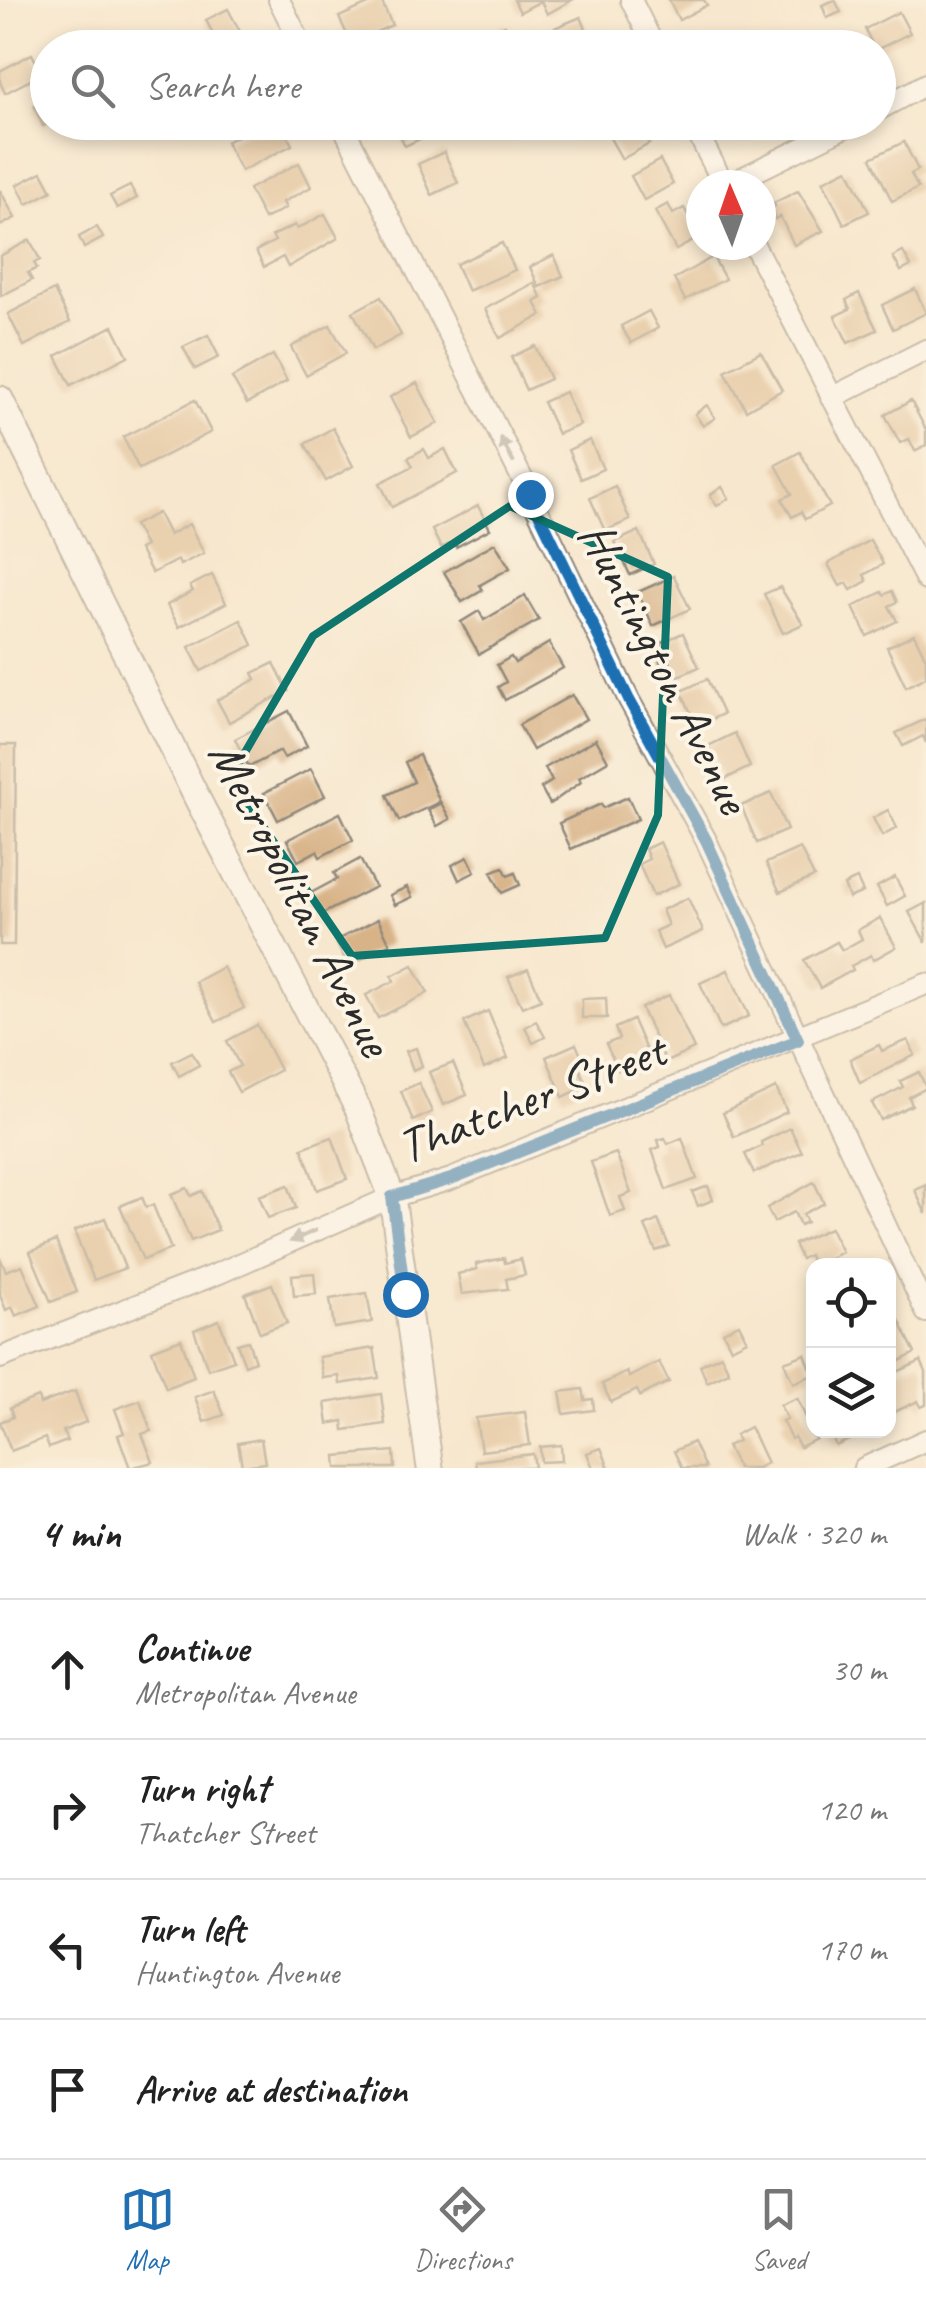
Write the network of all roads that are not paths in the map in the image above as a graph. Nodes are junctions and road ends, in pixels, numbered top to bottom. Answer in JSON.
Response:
{"nodes":[{"id":1,"x":279,"y":0,"type":"edge"},
{"id":2,"x":631,"y":0,"type":"edge"},
{"id":3,"x":294,"y":30,"type":"edge"},
{"id":4,"x":646,"y":30,"type":"edge"},
{"id":5,"x":926,"y":84,"type":"edge"},
{"id":6,"x":896,"y":100,"type":"edge"},
{"id":7,"x":350,"y":140,"type":"edge"},
{"id":8,"x":702,"y":140,"type":"edge"},
{"id":9,"x":818,"y":140,"type":"edge"},
{"id":10,"x":718,"y":170,"type":"edge"},
{"id":11,"x":757,"y":170,"type":"edge"},
{"id":12,"x":762,"y":260,"type":"edge"},
{"id":13,"x":926,"y":350,"type":"edge"},
{"id":14,"x":831,"y":398,"type":"junction"},
{"id":15,"x":0,"y":399,"type":"edge"},
{"id":16,"x":926,"y":580,"type":"edge"},
{"id":17,"x":926,"y":984,"type":"edge"},
{"id":18,"x":798,"y":1040,"type":"junction"},
{"id":19,"x":392,"y":1197,"type":"junction"},
{"id":20,"x":926,"y":1312,"type":"edge"},
{"id":21,"x":0,"y":1358,"type":"edge"},
{"id":22,"x":926,"y":1440,"type":"edge"},
{"id":23,"x":430,"y":1468,"type":"edge"},
{"id":24,"x":864,"y":1468,"type":"edge"}],
"edges":[{"from":1,"to":3,"type":"street"},
{"from":2,"to":4,"type":"street"},
{"from":5,"to":6,"type":"street"},
{"from":18,"to":7,"type":"street","name":"Huntington Avenue","one_way":true},
{"from":8,"to":10,"type":"street"},
{"from":9,"to":11,"type":"street"},
{"from":12,"to":14,"type":"street"},
{"from":13,"to":14,"type":"street"},
{"from":14,"to":16,"type":"street"},
{"from":15,"to":19,"type":"street","name":"Metropolitan Avenue"},
{"from":17,"to":18,"type":"street","name":"Thatcher Street"},
{"from":18,"to":19,"type":"street","name":"Thatcher Street"},
{"from":18,"to":20,"type":"street","name":"Huntington Avenue"},
{"from":19,"to":21,"type":"street","name":"Thatcher Street","one_way":true},
{"from":19,"to":23,"type":"street","name":"Metropolitan Avenue"},
{"from":22,"to":24,"type":"street"}]}
